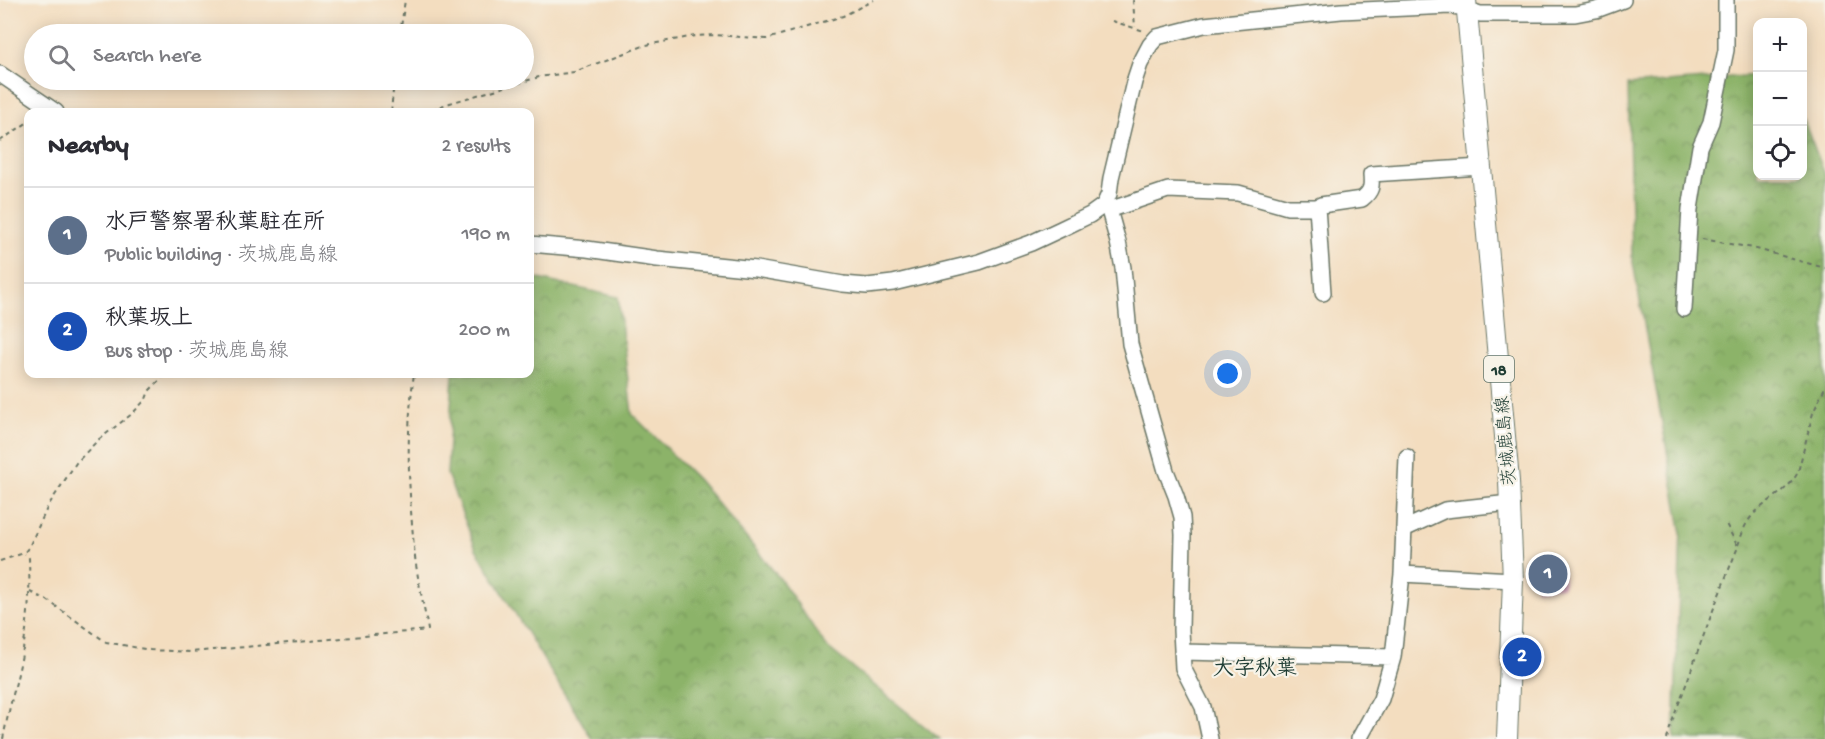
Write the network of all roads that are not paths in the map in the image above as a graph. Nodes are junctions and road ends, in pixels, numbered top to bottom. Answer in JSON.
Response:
{"nodes":[{"id":1,"x":1623,"y":0,"type":"edge"},
{"id":2,"x":1726,"y":0,"type":"edge"},
{"id":3,"x":1466,"y":5,"type":"edge"},
{"id":4,"x":0,"y":74,"type":"edge"},
{"id":5,"x":50,"y":108,"type":"edge"},
{"id":6,"x":1481,"y":167,"type":"junction"},
{"id":7,"x":1317,"y":207,"type":"junction"},
{"id":8,"x":1107,"y":208,"type":"junction"},
{"id":9,"x":534,"y":244,"type":"edge"},
{"id":10,"x":1323,"y":293,"type":"dead end"},
{"id":11,"x":1684,"y":309,"type":"dead end"},
{"id":12,"x":1407,"y":457,"type":"dead end"},
{"id":13,"x":1510,"y":504,"type":"junction"},
{"id":14,"x":1404,"y":529,"type":"junction"},
{"id":15,"x":1402,"y":574,"type":"junction"},
{"id":16,"x":1513,"y":579,"type":"junction"},
{"id":17,"x":1182,"y":652,"type":"junction"},
{"id":18,"x":1393,"y":657,"type":"junction"},
{"id":19,"x":1210,"y":739,"type":"edge"},
{"id":20,"x":1359,"y":739,"type":"edge"},
{"id":21,"x":1507,"y":739,"type":"edge"}],
"edges":[{"from":1,"to":3,"type":"street"},
{"from":2,"to":11,"type":"street"},
{"from":3,"to":6,"type":"main road","name":"茨城鹿島線","number":"18"},
{"from":3,"to":8,"type":"street"},
{"from":4,"to":5,"type":"street"},
{"from":6,"to":7,"type":"street"},
{"from":6,"to":13,"type":"main road","name":"茨城鹿島線","number":"18"},
{"from":7,"to":8,"type":"street"},
{"from":7,"to":10,"type":"street"},
{"from":8,"to":9,"type":"street"},
{"from":8,"to":17,"type":"street"},
{"from":12,"to":14,"type":"street"},
{"from":13,"to":14,"type":"street"},
{"from":13,"to":16,"type":"main road","name":"茨城鹿島線","number":"18"},
{"from":14,"to":15,"type":"street"},
{"from":15,"to":16,"type":"street"},
{"from":15,"to":18,"type":"street"},
{"from":16,"to":21,"type":"main road","name":"茨城鹿島線","number":"18"},
{"from":17,"to":18,"type":"street"},
{"from":17,"to":19,"type":"street"},
{"from":18,"to":20,"type":"street"}]}
